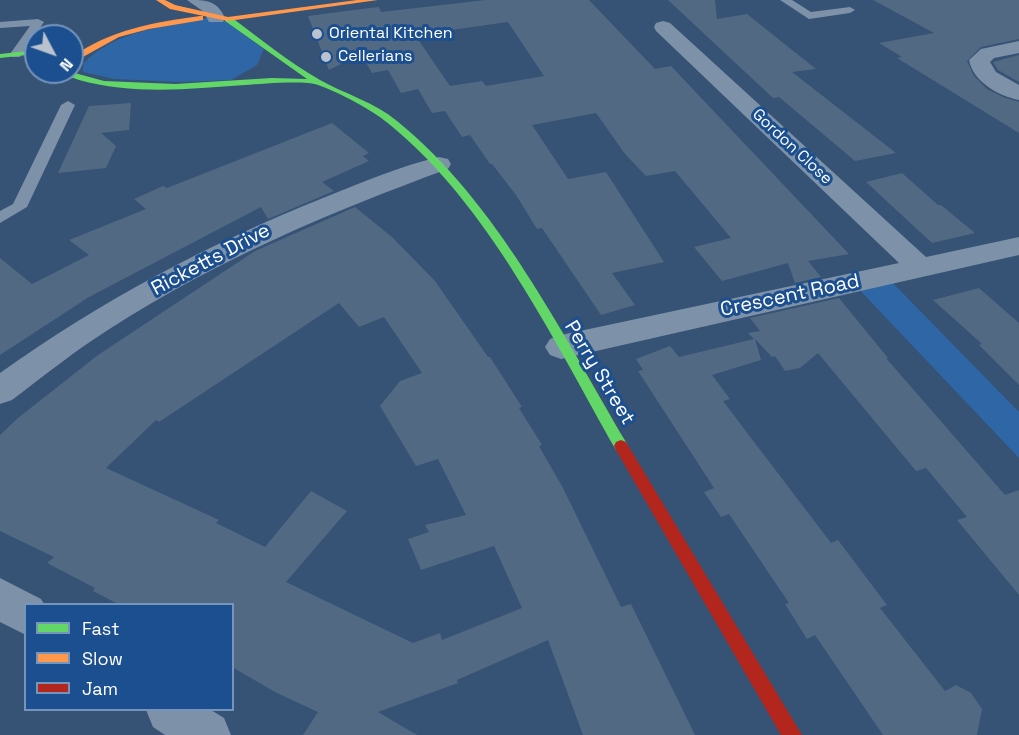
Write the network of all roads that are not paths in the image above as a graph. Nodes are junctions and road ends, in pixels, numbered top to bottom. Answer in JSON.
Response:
{"nodes":[{"id":1,"x":160,"y":0,"type":"edge"},
{"id":2,"x":196,"y":0,"type":"edge"},
{"id":3,"x":374,"y":0,"type":"edge"},
{"id":4,"x":785,"y":0,"type":"edge"},
{"id":5,"x":320,"y":3,"type":"edge"},
{"id":6,"x":302,"y":8,"type":"junction"},
{"id":7,"x":850,"y":10,"type":"dead end"},
{"id":8,"x":140,"y":16,"type":"dead end"},
{"id":9,"x":217,"y":18,"type":"junction"},
{"id":10,"x":0,"y":25,"type":"edge"},
{"id":11,"x":663,"y":27,"type":"dead end"},
{"id":12,"x":124,"y":33,"type":"junction"},
{"id":13,"x":254,"y":36,"type":"junction"},
{"id":14,"x":110,"y":37,"type":"junction"},
{"id":15,"x":84,"y":43,"type":"edge"},
{"id":16,"x":1019,"y":47,"type":"edge"},
{"id":17,"x":84,"y":50,"type":"edge"},
{"id":18,"x":24,"y":53,"type":"edge"},
{"id":19,"x":16,"y":54,"type":"junction"},
{"id":20,"x":0,"y":56,"type":"edge"},
{"id":21,"x":0,"y":61,"type":"edge"},
{"id":22,"x":24,"y":63,"type":"edge"},
{"id":23,"x":248,"y":71,"type":"dead end"},
{"id":24,"x":84,"y":75,"type":"edge"},
{"id":25,"x":318,"y":82,"type":"junction"},
{"id":26,"x":229,"y":84,"type":"junction"},
{"id":27,"x":1019,"y":94,"type":"edge"},
{"id":28,"x":68,"y":105,"type":"dead end"},
{"id":29,"x":439,"y":164,"type":"junction"},
{"id":30,"x":0,"y":218,"type":"edge"},
{"id":31,"x":1019,"y":246,"type":"edge"},
{"id":32,"x":921,"y":268,"type":"junction"},
{"id":33,"x":561,"y":347,"type":"junction"},
{"id":34,"x":0,"y":391,"type":"edge"},
{"id":35,"x":0,"y":598,"type":"edge"},
{"id":36,"x":24,"y":613,"type":"edge"},
{"id":37,"x":171,"y":711,"type":"edge"},
{"id":38,"x":207,"y":735,"type":"edge"},
{"id":39,"x":792,"y":735,"type":"edge"}],
"edges":[{"from":1,"to":9,"type":"street"},
{"from":2,"to":9,"type":"street"},
{"from":3,"to":5,"type":"street"},
{"from":4,"to":7,"type":"lane"},
{"from":5,"to":6,"type":"street"},
{"from":6,"to":9,"type":"street"},
{"from":6,"to":13,"type":"street"},
{"from":8,"to":12,"type":"street"},
{"from":9,"to":12,"type":"street"},
{"from":9,"to":13,"type":"street","name":"Perry Street"},
{"from":10,"to":19,"type":"lane"},
{"from":11,"to":32,"type":"street","name":"Gordon Close"},
{"from":12,"to":14,"type":"street"},
{"from":13,"to":25,"type":"street","name":"Perry Street"},
{"from":14,"to":15,"type":"street"},
{"from":14,"to":17,"type":"street"},
{"from":16,"to":27,"type":"street"},
{"from":18,"to":19,"type":"street"},
{"from":19,"to":20,"type":"street"},
{"from":21,"to":22,"type":"street"},
{"from":23,"to":26,"type":"street"},
{"from":24,"to":26,"type":"street","name":"Perry Street"},
{"from":25,"to":26,"type":"street","name":"Perry Street"},
{"from":25,"to":29,"type":"street","name":"Perry Street"},
{"from":28,"to":30,"type":"lane"},
{"from":29,"to":33,"type":"street","name":"Perry Street"},
{"from":29,"to":34,"type":"street","name":"Ricketts Drive"},
{"from":31,"to":32,"type":"street","name":"Crescent Road"},
{"from":32,"to":33,"type":"street","name":"Crescent Road"},
{"from":33,"to":39,"type":"street","name":"Perry Street"},
{"from":35,"to":36,"type":"street"},
{"from":37,"to":38,"type":"street"}]}
